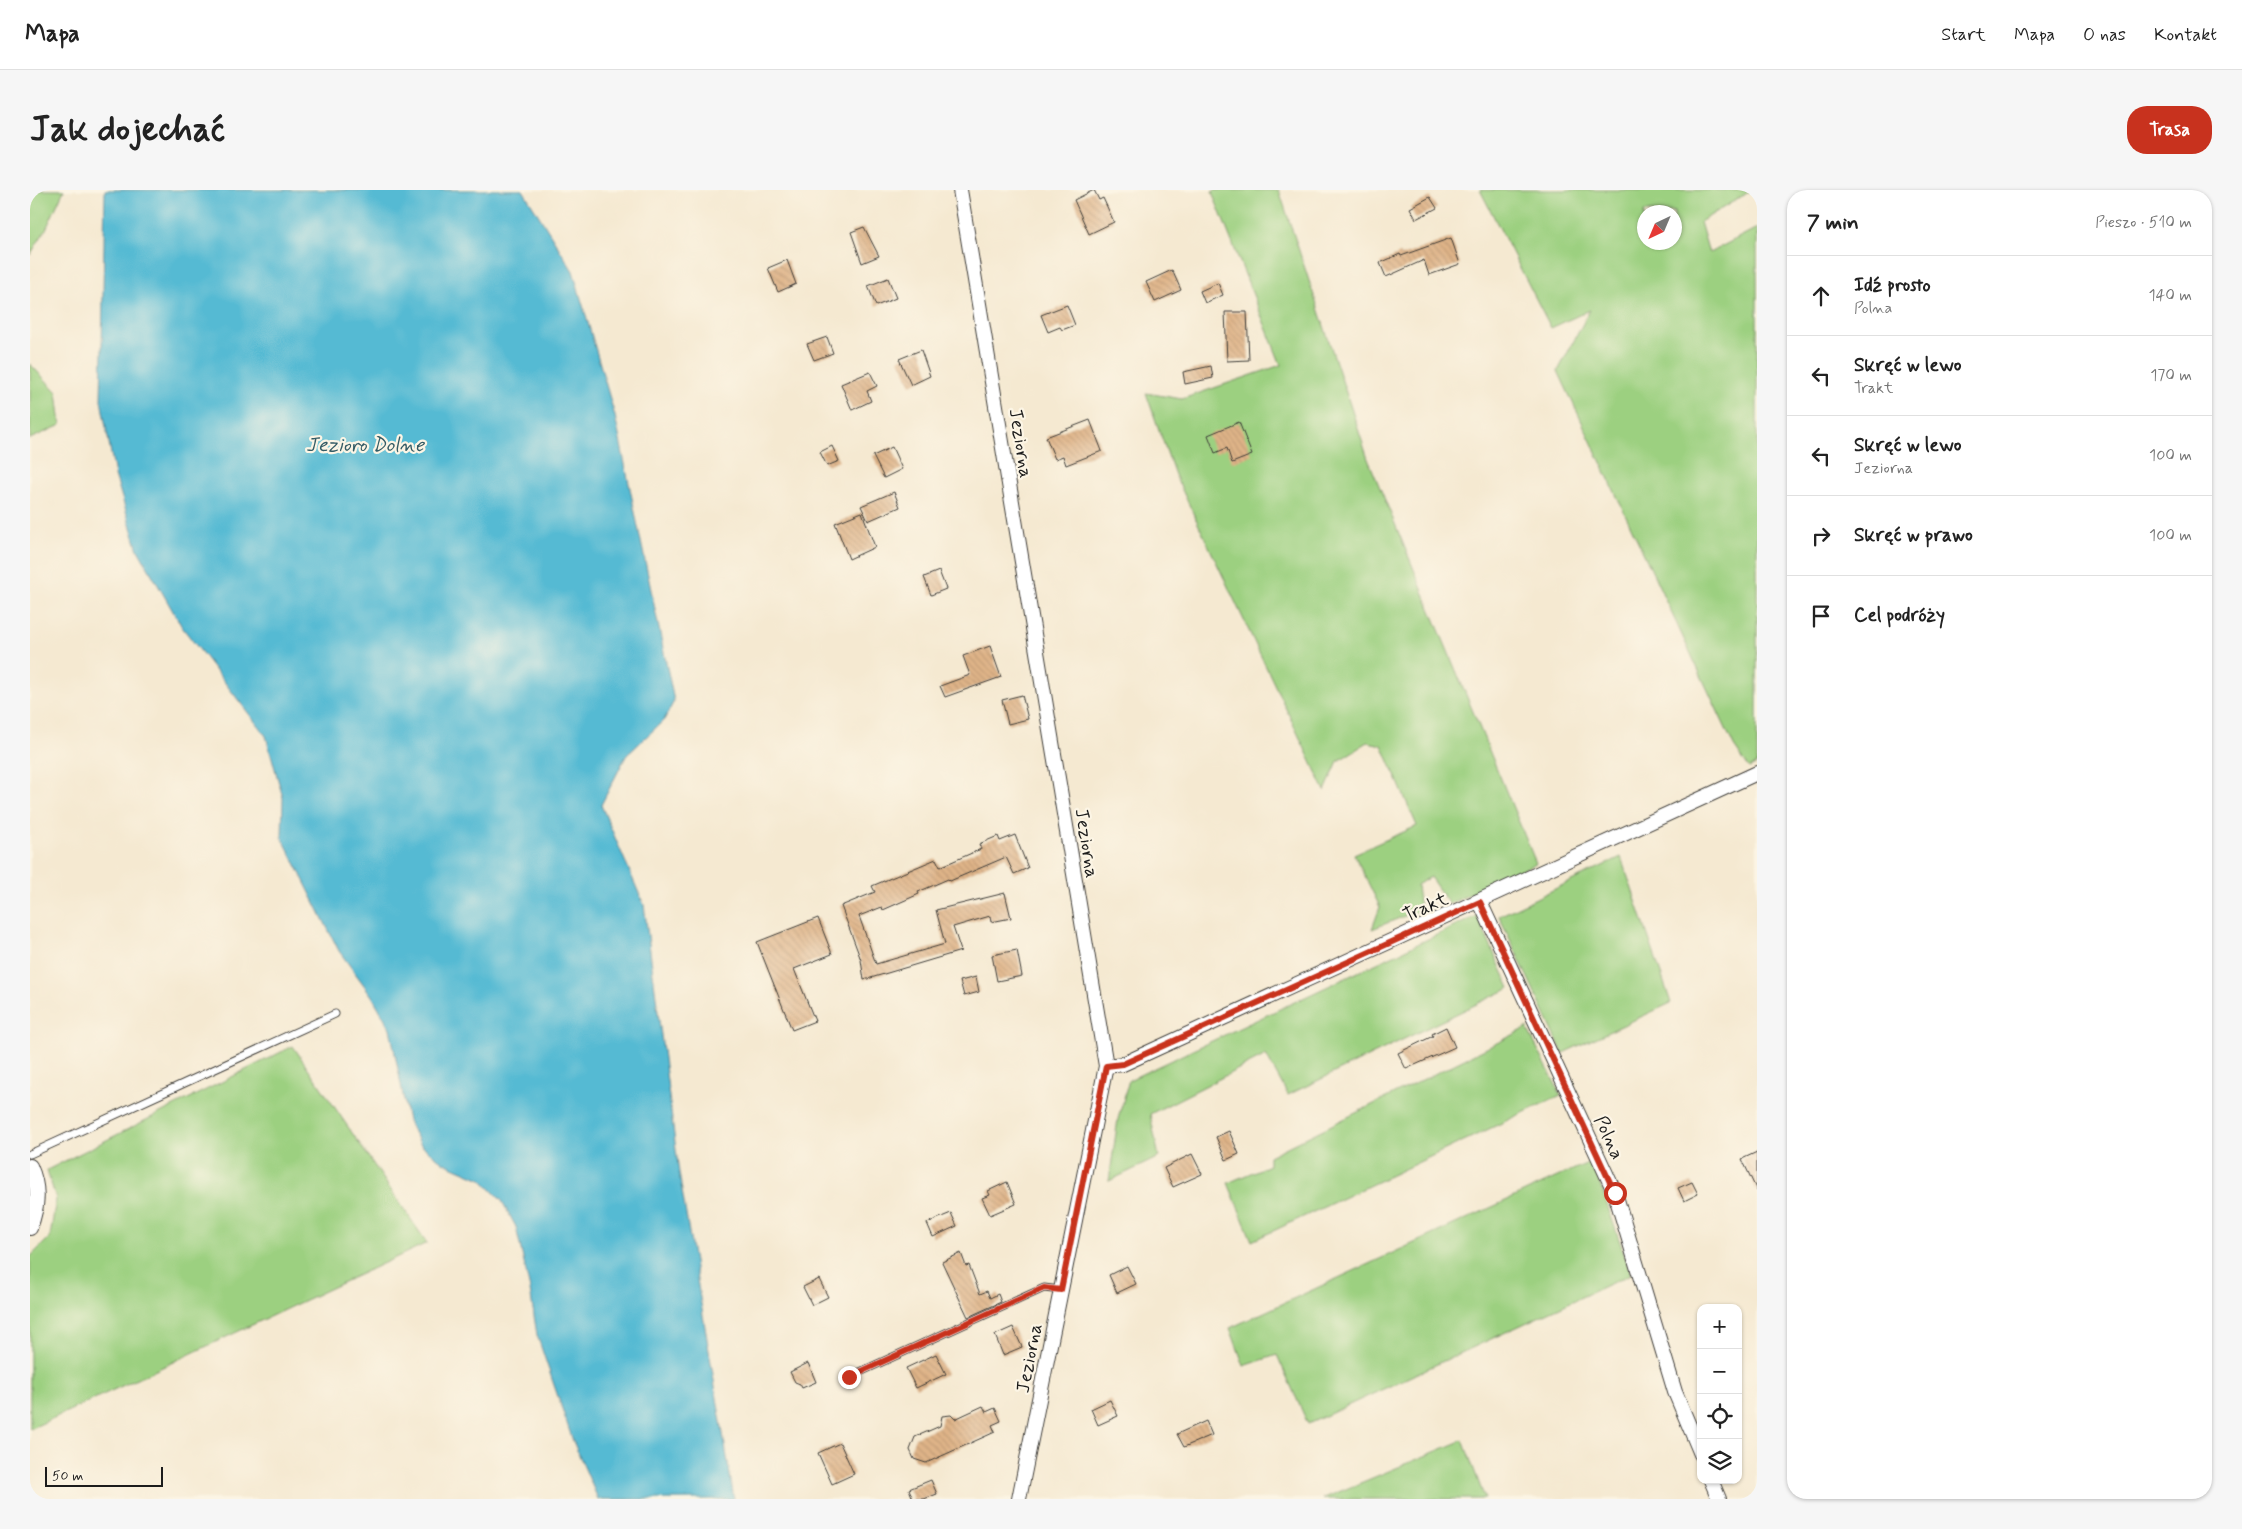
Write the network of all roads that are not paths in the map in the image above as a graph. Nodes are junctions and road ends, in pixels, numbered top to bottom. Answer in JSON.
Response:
{"nodes":[{"id":1,"x":960,"y":190,"type":"edge"},
{"id":2,"x":1757,"y":773,"type":"edge"},
{"id":3,"x":1480,"y":902,"type":"junction"},
{"id":4,"x":335,"y":1014,"type":"dead end"},
{"id":5,"x":1106,"y":1066,"type":"junction"},
{"id":6,"x":30,"y":1154,"type":"edge"},
{"id":7,"x":30,"y":1166,"type":"edge"},
{"id":8,"x":30,"y":1228,"type":"edge"},
{"id":9,"x":1061,"y":1290,"type":"junction"},
{"id":10,"x":849,"y":1377,"type":"dead end"},
{"id":11,"x":1697,"y":1444,"type":"edge"},
{"id":12,"x":1713,"y":1484,"type":"edge"},
{"id":13,"x":1019,"y":1499,"type":"edge"},
{"id":14,"x":1719,"y":1499,"type":"edge"}],
"edges":[{"from":1,"to":5,"type":"street","name":"Jeziorna"},
{"from":2,"to":3,"type":"street","name":"Trakt"},
{"from":3,"to":5,"type":"street","name":"Trakt"},
{"from":3,"to":11,"type":"street","name":"Polna"},
{"from":4,"to":6,"type":"lane"},
{"from":5,"to":9,"type":"street","name":"Jeziorna"},
{"from":7,"to":8,"type":"street"},
{"from":9,"to":10,"type":"lane"},
{"from":9,"to":13,"type":"street","name":"Jeziorna"},
{"from":12,"to":14,"type":"street"}]}
